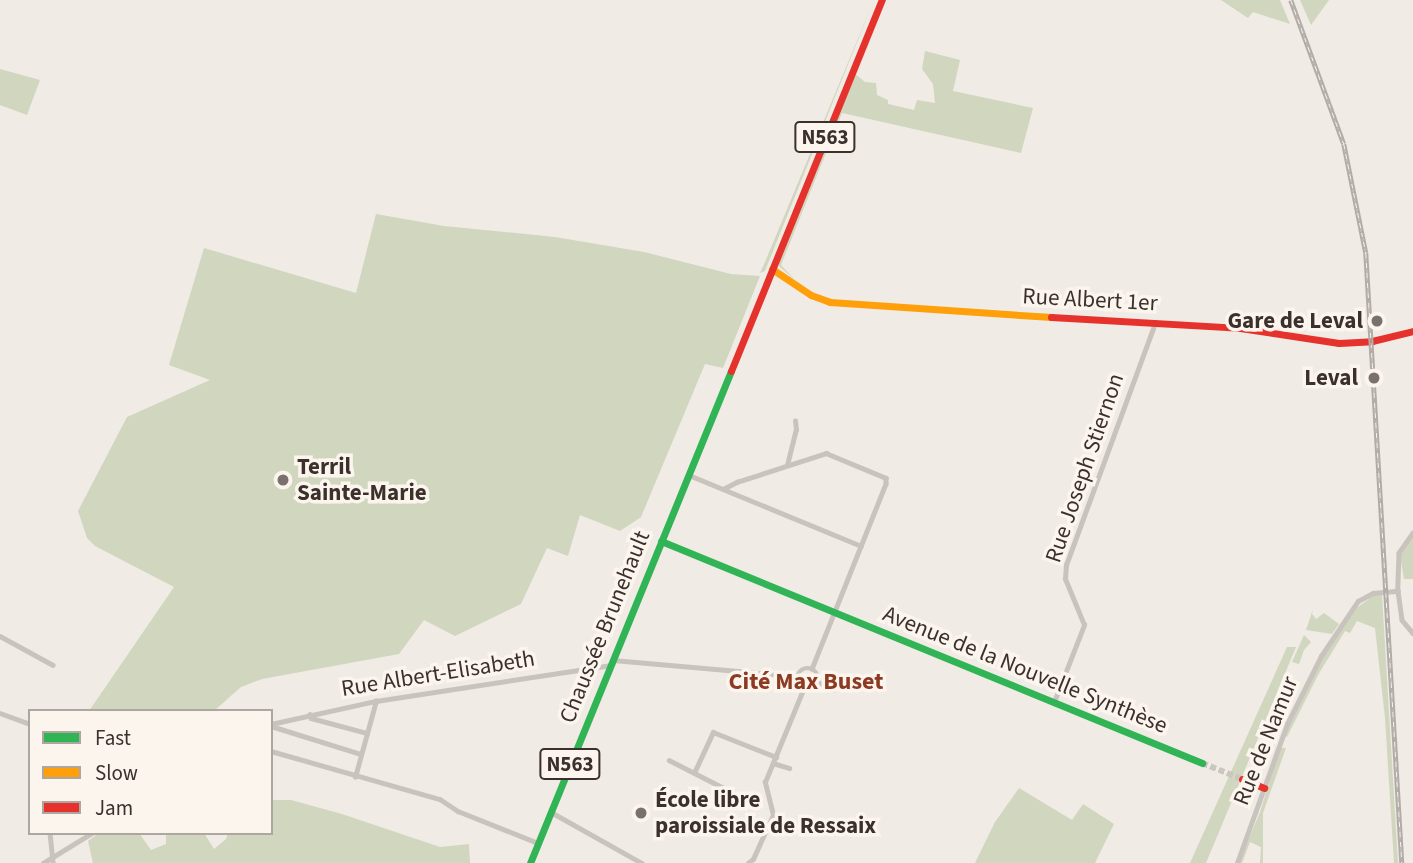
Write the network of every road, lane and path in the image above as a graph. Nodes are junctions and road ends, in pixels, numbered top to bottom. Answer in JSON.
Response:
{"nodes":[{"id":1,"x":882,"y":0,"type":"edge"},
{"id":2,"x":771,"y":271,"type":"junction"},
{"id":3,"x":1155,"y":323,"type":"junction"},
{"id":4,"x":1413,"y":331,"type":"edge"},
{"id":5,"x":795,"y":421,"type":"dead end"},
{"id":6,"x":786,"y":466,"type":"junction"},
{"id":7,"x":689,"y":475,"type":"junction"},
{"id":8,"x":723,"y":489,"type":"junction"},
{"id":9,"x":1413,"y":533,"type":"edge"},
{"id":10,"x":661,"y":541,"type":"junction"},
{"id":11,"x":861,"y":546,"type":"junction"},
{"id":12,"x":1398,"y":591,"type":"junction"},
{"id":13,"x":834,"y":612,"type":"junction"},
{"id":14,"x":1413,"y":633,"type":"edge"},
{"id":15,"x":0,"y":636,"type":"edge"},
{"id":16,"x":612,"y":663,"type":"junction"},
{"id":17,"x":53,"y":665,"type":"dead end"},
{"id":18,"x":812,"y":669,"type":"junction"},
{"id":19,"x":797,"y":676,"type":"junction"},
{"id":20,"x":818,"y":682,"type":"junction"},
{"id":21,"x":833,"y":689,"type":"dead end"},
{"id":22,"x":803,"y":690,"type":"junction"},
{"id":23,"x":376,"y":701,"type":"junction"},
{"id":24,"x":1054,"y":702,"type":"junction"},
{"id":25,"x":0,"y":713,"type":"edge"},
{"id":26,"x":310,"y":714,"type":"junction"},
{"id":27,"x":28,"y":723,"type":"edge"},
{"id":28,"x":273,"y":724,"type":"edge"},
{"id":29,"x":273,"y":726,"type":"edge"},
{"id":30,"x":367,"y":733,"type":"junction"},
{"id":31,"x":273,"y":752,"type":"edge"},
{"id":32,"x":361,"y":754,"type":"junction"},
{"id":33,"x":669,"y":760,"type":"dead end"},
{"id":34,"x":774,"y":760,"type":"junction"},
{"id":35,"x":1202,"y":763,"type":"tunnel mouth"},
{"id":36,"x":789,"y":768,"type":"dead end"},
{"id":37,"x":694,"y":773,"type":"junction"},
{"id":38,"x":355,"y":777,"type":"junction"},
{"id":39,"x":1242,"y":779,"type":"tunnel mouth"},
{"id":40,"x":1264,"y":788,"type":"junction"},
{"id":41,"x":728,"y":790,"type":"dead end"},
{"id":42,"x":551,"y":812,"type":"junction"},
{"id":43,"x":50,"y":835,"type":"edge"},
{"id":44,"x":89,"y":835,"type":"edge"},
{"id":45,"x":538,"y":843,"type":"junction"},
{"id":46,"x":53,"y":861,"type":"edge"},
{"id":47,"x":753,"y":862,"type":"edge"},
{"id":48,"x":43,"y":863,"type":"edge"},
{"id":49,"x":530,"y":863,"type":"edge"},
{"id":50,"x":642,"y":863,"type":"edge"},
{"id":51,"x":1237,"y":863,"type":"edge"}],
"edges":[{"from":1,"to":2,"type":"street","number":"N563"},
{"from":2,"to":3,"type":"street","name":"Rue Albert 1er"},
{"from":2,"to":7,"type":"street","name":"Chaussée Brunehault","number":"N563"},
{"from":3,"to":4,"type":"street","name":"Rue Albert 1er"},
{"from":3,"to":24,"type":"street","name":"Rue Joseph Stiernon"},
{"from":5,"to":6,"type":"street"},
{"from":6,"to":8,"type":"street"},
{"from":6,"to":11,"type":"street"},
{"from":7,"to":8,"type":"street"},
{"from":7,"to":10,"type":"street","name":"Chaussée Brunehault","number":"N563"},
{"from":8,"to":11,"type":"street"},
{"from":9,"to":12,"type":"street"},
{"from":10,"to":13,"type":"street","name":"Avenue de la Nouvelle Synthèse"},
{"from":10,"to":16,"type":"street","name":"Chaussée Brunehault","number":"N563"},
{"from":11,"to":13,"type":"street"},
{"from":12,"to":14,"type":"street"},
{"from":12,"to":40,"type":"street","name":"Rue de Namur"},
{"from":13,"to":18,"type":"street"},
{"from":13,"to":24,"type":"street","name":"Avenue de la Nouvelle Synthèse"},
{"from":15,"to":17,"type":"street"},
{"from":16,"to":19,"type":"street","name":"Rue Albert-Elisabeth"},
{"from":16,"to":23,"type":"street","name":"Rue Albert-Elisabeth"},
{"from":16,"to":42,"type":"street","name":"Chaussée Brunehault","number":"N563"},
{"from":18,"to":19,"type":"street"},
{"from":18,"to":20,"type":"street"},
{"from":19,"to":22,"type":"street"},
{"from":20,"to":21,"type":"street"},
{"from":20,"to":22,"type":"street"},
{"from":22,"to":34,"type":"street"},
{"from":23,"to":26,"type":"street","name":"Rue Albert-Elisabeth"},
{"from":23,"to":30,"type":"street"},
{"from":24,"to":35,"type":"street","name":"Avenue de la Nouvelle Synthèse"},
{"from":25,"to":27,"type":"street"},
{"from":26,"to":28,"type":"street","name":"Rue Albert-Elisabeth"},
{"from":26,"to":30,"type":"street"},
{"from":29,"to":32,"type":"street"},
{"from":30,"to":32,"type":"street"},
{"from":31,"to":38,"type":"street"},
{"from":32,"to":38,"type":"street"},
{"from":33,"to":37,"type":"street"},
{"from":34,"to":36,"type":"street"},
{"from":34,"to":37,"type":"street"},
{"from":34,"to":47,"type":"street"},
{"from":37,"to":41,"type":"street"},
{"from":38,"to":45,"type":"street"},
{"from":39,"to":40,"type":"street"},
{"from":40,"to":51,"type":"street","name":"Rue de Namur"},
{"from":42,"to":45,"type":"street","name":"Chaussée Brunehault","number":"N563"},
{"from":42,"to":50,"type":"street"},
{"from":43,"to":46,"type":"street"},
{"from":44,"to":46,"type":"street"},
{"from":45,"to":49,"type":"street","name":"Chaussée Brunehault","number":"N563"},
{"from":46,"to":48,"type":"street"}]}
